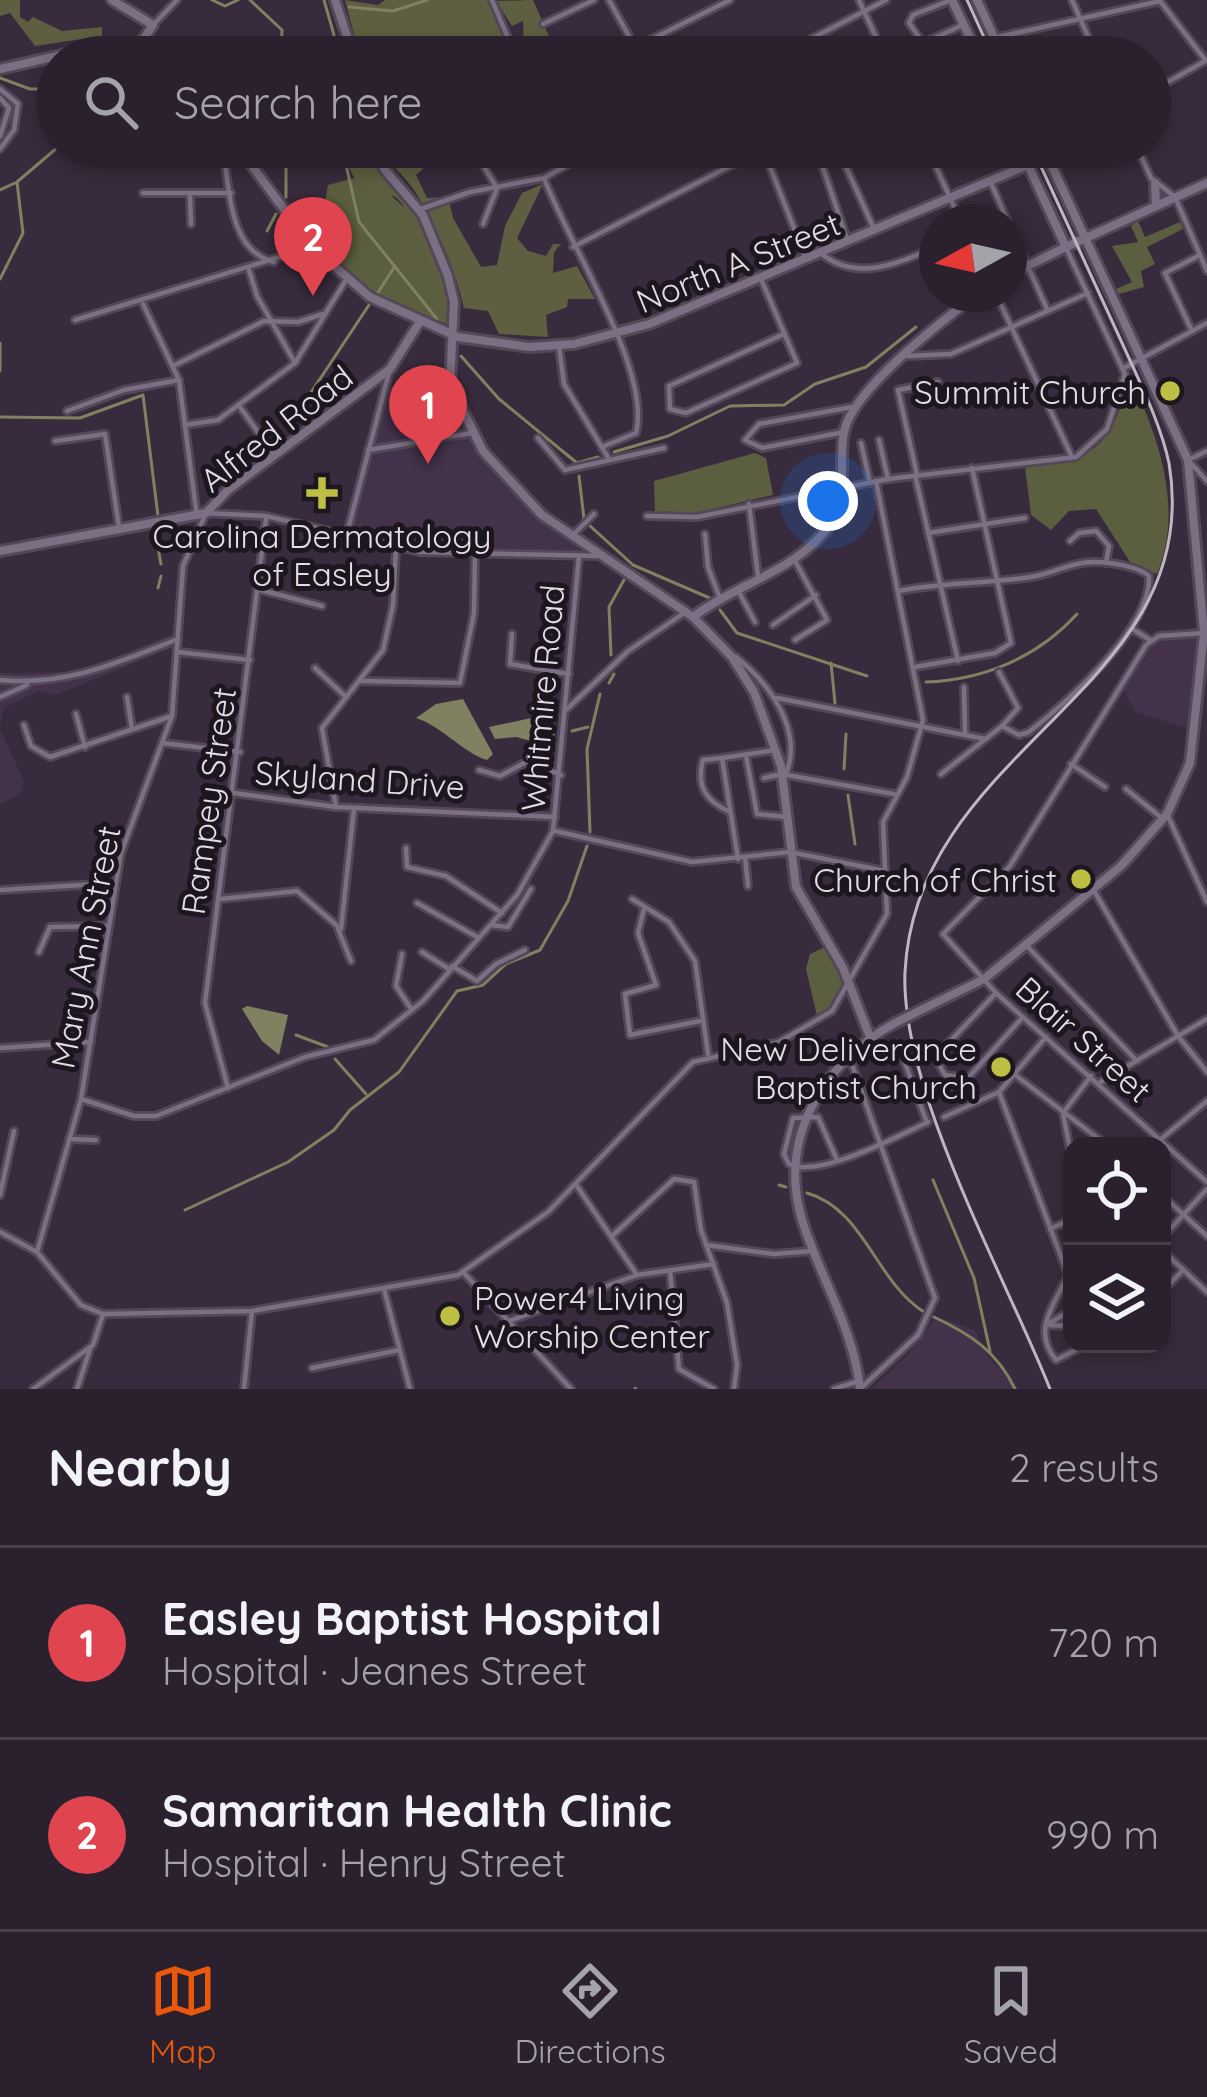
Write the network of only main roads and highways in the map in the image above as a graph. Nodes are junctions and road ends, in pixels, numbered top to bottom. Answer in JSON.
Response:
{"nodes":[{"id":1,"x":112,"y":0,"type":"edge"},
{"id":2,"x":335,"y":0,"type":"edge"},
{"id":3,"x":952,"y":0,"type":"edge"},
{"id":4,"x":977,"y":0,"type":"edge"},
{"id":5,"x":146,"y":36,"type":"edge"},
{"id":6,"x":347,"y":36,"type":"edge"},
{"id":7,"x":968,"y":36,"type":"edge"},
{"id":8,"x":993,"y":36,"type":"edge"},
{"id":9,"x":36,"y":61,"type":"edge"},
{"id":10,"x":0,"y":69,"type":"edge"},
{"id":11,"x":253,"y":168,"type":"edge"},
{"id":12,"x":384,"y":168,"type":"edge"},
{"id":13,"x":1021,"y":168,"type":"edge"},
{"id":14,"x":1029,"y":168,"type":"edge"},
{"id":15,"x":1052,"y":168,"type":"edge"},
{"id":16,"x":1155,"y":183,"type":"road end"},
{"id":17,"x":1207,"y":183,"type":"edge"},
{"id":18,"x":1156,"y":206,"type":"junction"},
{"id":19,"x":1084,"y":239,"type":"junction"},
{"id":20,"x":1066,"y":247,"type":"junction"},
{"id":21,"x":1027,"y":266,"type":"edge"},
{"id":22,"x":957,"y":312,"type":"edge"},
{"id":23,"x":419,"y":323,"type":"junction"},
{"id":24,"x":453,"y":335,"type":"junction"},
{"id":25,"x":0,"y":550,"type":"edge"},
{"id":26,"x":690,"y":614,"type":"junction"},
{"id":27,"x":1206,"y":652,"type":"edge"},
{"id":28,"x":1207,"y":675,"type":"edge"},
{"id":29,"x":1198,"y":704,"type":"junction"},
{"id":30,"x":870,"y":1037,"type":"junction"},
{"id":31,"x":860,"y":1386,"type":"edge"}],
"edges":[{"from":1,"to":5,"type":"main road"},
{"from":2,"to":6,"type":"main road"},
{"from":3,"to":7,"type":"main road"},
{"from":4,"to":8,"type":"main road"},
{"from":9,"to":10,"type":"main road"},
{"from":11,"to":23,"type":"main road","name":"North A Street"},
{"from":12,"to":24,"type":"main road"},
{"from":13,"to":24,"type":"main road","name":"North A Street"},
{"from":14,"to":20,"type":"main road"},
{"from":15,"to":19,"type":"main road"},
{"from":16,"to":18,"type":"main road"},
{"from":17,"to":18,"type":"main road"},
{"from":18,"to":19,"type":"main road"},
{"from":19,"to":20,"type":"main road"},
{"from":19,"to":27,"type":"main road"},
{"from":20,"to":21,"type":"main road"},
{"from":22,"to":26,"type":"main road"},
{"from":23,"to":24,"type":"main road","name":"North A Street"},
{"from":23,"to":25,"type":"main road","name":"Alfred Road"},
{"from":24,"to":26,"type":"main road"},
{"from":26,"to":30,"type":"main road"},
{"from":27,"to":29,"type":"main road"},
{"from":28,"to":29,"type":"main road"},
{"from":29,"to":30,"type":"main road","bridge":true},
{"from":30,"to":31,"type":"main road"}]}
